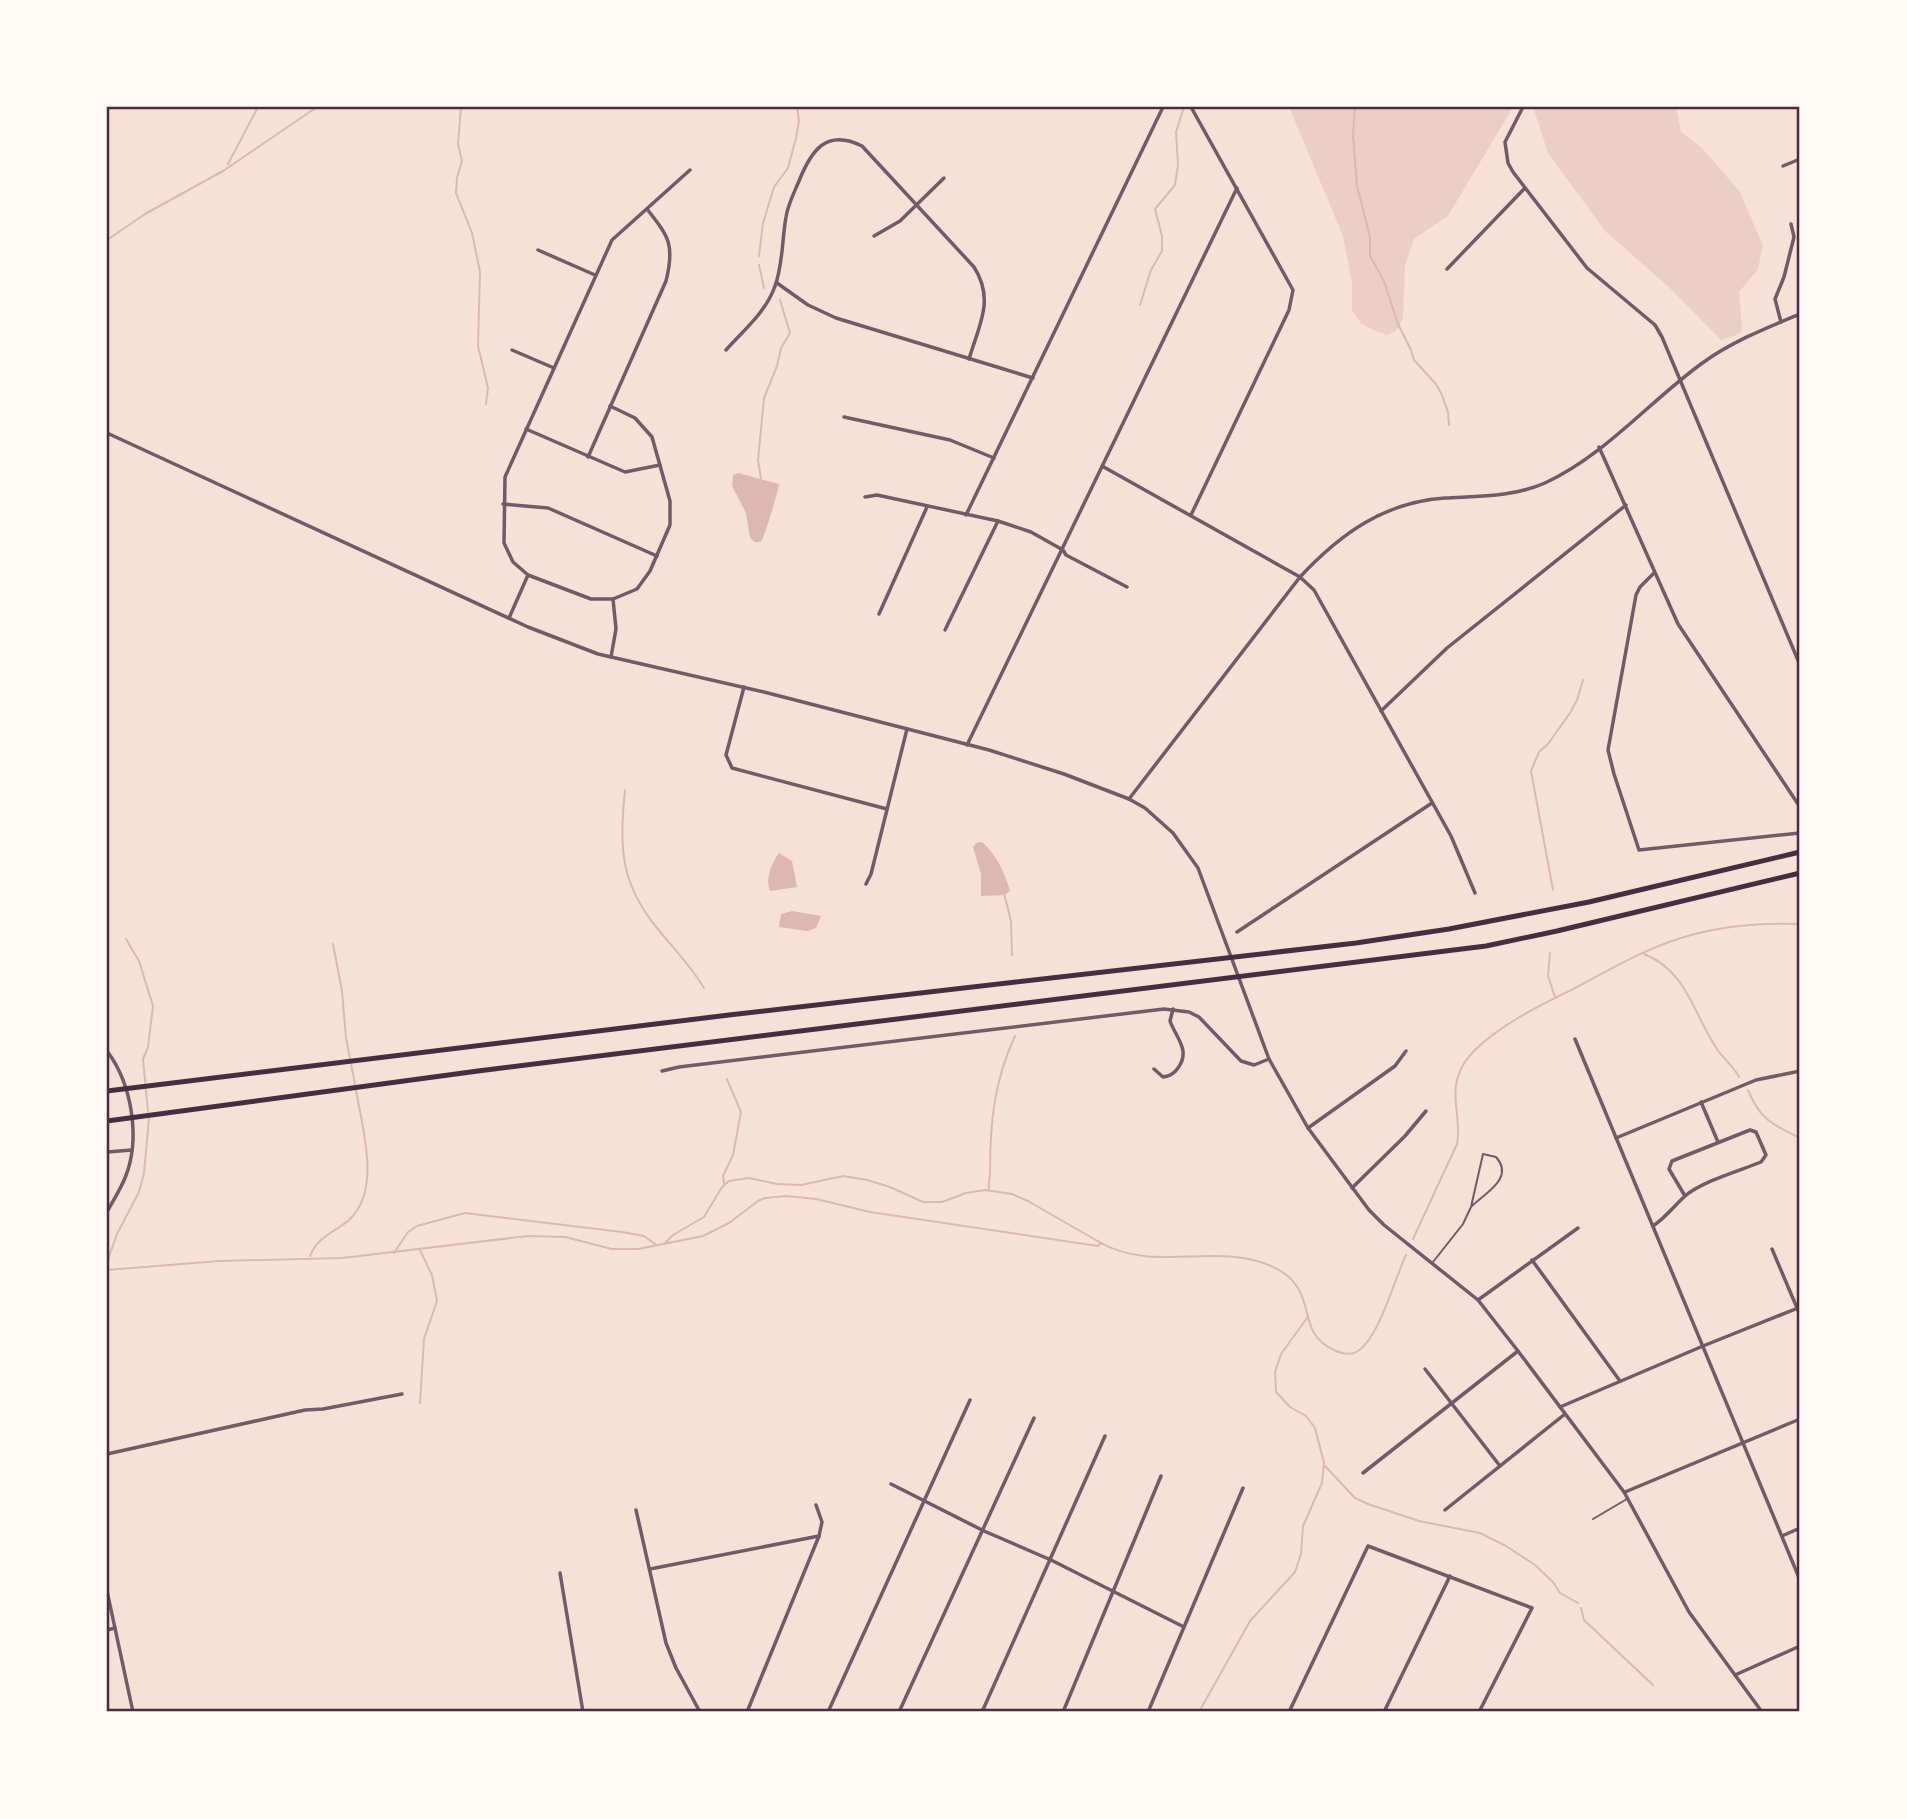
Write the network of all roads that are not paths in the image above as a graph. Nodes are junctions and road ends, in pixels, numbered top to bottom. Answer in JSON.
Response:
{"nodes":[{"id":1,"x":1163,"y":107,"type":"edge"},
{"id":2,"x":1191,"y":107,"type":"edge"},
{"id":3,"x":1522,"y":107,"type":"edge"},
{"id":4,"x":1800,"y":159,"type":"edge"},
{"id":5,"x":1784,"y":165,"type":"dead end"},
{"id":6,"x":690,"y":170,"type":"dead end"},
{"id":7,"x":944,"y":178,"type":"dead end"},
{"id":8,"x":1237,"y":188,"type":"junction"},
{"id":9,"x":1524,"y":189,"type":"junction"},
{"id":10,"x":917,"y":205,"type":"junction"},
{"id":11,"x":647,"y":209,"type":"junction"},
{"id":12,"x":1791,"y":224,"type":"dead end"},
{"id":13,"x":874,"y":236,"type":"dead end"},
{"id":14,"x":538,"y":250,"type":"dead end"},
{"id":15,"x":1447,"y":269,"type":"dead end"},
{"id":16,"x":595,"y":275,"type":"junction"},
{"id":17,"x":777,"y":282,"type":"junction"},
{"id":18,"x":1800,"y":314,"type":"edge"},
{"id":19,"x":1781,"y":322,"type":"junction"},
{"id":20,"x":512,"y":350,"type":"dead end"},
{"id":21,"x":726,"y":350,"type":"dead end"},
{"id":22,"x":969,"y":359,"type":"junction"},
{"id":23,"x":554,"y":368,"type":"junction"},
{"id":24,"x":1033,"y":378,"type":"junction"},
{"id":25,"x":1681,"y":380,"type":"junction"},
{"id":26,"x":610,"y":406,"type":"junction"},
{"id":27,"x":844,"y":417,"type":"dead end"},
{"id":28,"x":526,"y":429,"type":"junction"},
{"id":29,"x":107,"y":433,"type":"edge"},
{"id":30,"x":1599,"y":447,"type":"junction"},
{"id":31,"x":587,"y":457,"type":"junction"},
{"id":32,"x":994,"y":458,"type":"junction"},
{"id":33,"x":660,"y":465,"type":"junction"},
{"id":34,"x":1102,"y":466,"type":"junction"},
{"id":35,"x":865,"y":497,"type":"dead end"},
{"id":36,"x":503,"y":504,"type":"junction"},
{"id":37,"x":1626,"y":505,"type":"junction"},
{"id":38,"x":928,"y":507,"type":"junction"},
{"id":39,"x":966,"y":515,"type":"junction"},
{"id":40,"x":1191,"y":515,"type":"junction"},
{"id":41,"x":998,"y":521,"type":"junction"},
{"id":42,"x":1063,"y":550,"type":"junction"},
{"id":43,"x":657,"y":556,"type":"junction"},
{"id":44,"x":1654,"y":573,"type":"junction"},
{"id":45,"x":528,"y":575,"type":"junction"},
{"id":46,"x":1300,"y":577,"type":"junction"},
{"id":47,"x":1127,"y":587,"type":"dead end"},
{"id":48,"x":613,"y":599,"type":"junction"},
{"id":49,"x":879,"y":614,"type":"dead end"},
{"id":50,"x":509,"y":618,"type":"junction"},
{"id":51,"x":945,"y":630,"type":"dead end"},
{"id":52,"x":611,"y":657,"type":"junction"},
{"id":53,"x":1800,"y":665,"type":"edge"},
{"id":54,"x":744,"y":687,"type":"junction"},
{"id":55,"x":1381,"y":710,"type":"junction"},
{"id":56,"x":907,"y":729,"type":"junction"},
{"id":57,"x":967,"y":745,"type":"junction"},
{"id":58,"x":1129,"y":799,"type":"junction"},
{"id":59,"x":1432,"y":803,"type":"junction"},
{"id":60,"x":1800,"y":807,"type":"edge"},
{"id":61,"x":887,"y":809,"type":"junction"},
{"id":62,"x":1800,"y":833,"type":"edge"},
{"id":63,"x":1800,"y":852,"type":"edge"},
{"id":64,"x":1800,"y":873,"type":"edge"},
{"id":65,"x":866,"y":884,"type":"dead end"},
{"id":66,"x":1475,"y":893,"type":"dead end"},
{"id":67,"x":1237,"y":932,"type":"dead end"},
{"id":68,"x":1173,"y":1009,"type":"junction"},
{"id":69,"x":1575,"y":1039,"type":"dead end"},
{"id":70,"x":107,"y":1051,"type":"edge"},
{"id":71,"x":1406,"y":1051,"type":"dead end"},
{"id":72,"x":1269,"y":1059,"type":"junction"},
{"id":73,"x":1154,"y":1069,"type":"dead end"},
{"id":74,"x":662,"y":1071,"type":"dead end"},
{"id":75,"x":1800,"y":1071,"type":"edge"},
{"id":76,"x":107,"y":1091,"type":"edge"},
{"id":77,"x":1701,"y":1101,"type":"junction"},
{"id":78,"x":1426,"y":1111,"type":"dead end"},
{"id":79,"x":110,"y":1121,"type":"edge"},
{"id":80,"x":1308,"y":1128,"type":"junction"},
{"id":81,"x":1616,"y":1138,"type":"junction"},
{"id":82,"x":1718,"y":1142,"type":"junction"},
{"id":83,"x":132,"y":1150,"type":"junction"},
{"id":84,"x":107,"y":1152,"type":"edge"},
{"id":85,"x":1352,"y":1188,"type":"junction"},
{"id":86,"x":1685,"y":1196,"type":"junction"},
{"id":87,"x":1471,"y":1206,"type":"junction"},
{"id":88,"x":107,"y":1212,"type":"edge"},
{"id":89,"x":1653,"y":1226,"type":"junction"},
{"id":90,"x":1578,"y":1228,"type":"dead end"},
{"id":91,"x":1772,"y":1249,"type":"dead end"},
{"id":92,"x":1532,"y":1260,"type":"junction"},
{"id":93,"x":1433,"y":1262,"type":"junction"},
{"id":94,"x":1478,"y":1300,"type":"junction"},
{"id":95,"x":1798,"y":1308,"type":"junction"},
{"id":96,"x":1800,"y":1315,"type":"edge"},
{"id":97,"x":1703,"y":1346,"type":"junction"},
{"id":98,"x":1518,"y":1351,"type":"junction"},
{"id":99,"x":1425,"y":1369,"type":"dead end"},
{"id":100,"x":1620,"y":1381,"type":"junction"},
{"id":101,"x":402,"y":1394,"type":"dead end"},
{"id":102,"x":970,"y":1400,"type":"dead end"},
{"id":103,"x":1451,"y":1404,"type":"junction"},
{"id":104,"x":1560,"y":1407,"type":"junction"},
{"id":105,"x":1565,"y":1414,"type":"junction"},
{"id":106,"x":1034,"y":1418,"type":"dead end"},
{"id":107,"x":1800,"y":1419,"type":"edge"},
{"id":108,"x":1105,"y":1436,"type":"dead end"},
{"id":109,"x":1743,"y":1443,"type":"junction"},
{"id":110,"x":107,"y":1454,"type":"edge"},
{"id":111,"x":1500,"y":1466,"type":"junction"},
{"id":112,"x":1363,"y":1473,"type":"dead end"},
{"id":113,"x":1161,"y":1476,"type":"dead end"},
{"id":114,"x":891,"y":1484,"type":"dead end"},
{"id":115,"x":1243,"y":1488,"type":"dead end"},
{"id":116,"x":1625,"y":1492,"type":"junction"},
{"id":117,"x":1628,"y":1499,"type":"junction"},
{"id":118,"x":924,"y":1501,"type":"junction"},
{"id":119,"x":816,"y":1505,"type":"dead end"},
{"id":120,"x":636,"y":1510,"type":"dead end"},
{"id":121,"x":1445,"y":1510,"type":"dead end"},
{"id":122,"x":1593,"y":1520,"type":"dead end"},
{"id":123,"x":1800,"y":1528,"type":"edge"},
{"id":124,"x":984,"y":1531,"type":"junction"},
{"id":125,"x":819,"y":1536,"type":"junction"},
{"id":126,"x":1782,"y":1536,"type":"junction"},
{"id":127,"x":1051,"y":1560,"type":"junction"},
{"id":128,"x":650,"y":1569,"type":"junction"},
{"id":129,"x":560,"y":1573,"type":"dead end"},
{"id":130,"x":1451,"y":1576,"type":"junction"},
{"id":131,"x":1800,"y":1580,"type":"edge"},
{"id":132,"x":107,"y":1591,"type":"edge"},
{"id":133,"x":1112,"y":1592,"type":"junction"},
{"id":134,"x":1184,"y":1627,"type":"junction"},
{"id":135,"x":115,"y":1628,"type":"junction"},
{"id":136,"x":107,"y":1630,"type":"edge"},
{"id":137,"x":1800,"y":1646,"type":"edge"},
{"id":138,"x":1734,"y":1675,"type":"junction"},
{"id":139,"x":133,"y":1712,"type":"edge"},
{"id":140,"x":583,"y":1712,"type":"edge"},
{"id":141,"x":700,"y":1712,"type":"edge"},
{"id":142,"x":747,"y":1712,"type":"edge"},
{"id":143,"x":828,"y":1712,"type":"edge"},
{"id":144,"x":899,"y":1712,"type":"edge"},
{"id":145,"x":982,"y":1712,"type":"edge"},
{"id":146,"x":1063,"y":1712,"type":"edge"},
{"id":147,"x":1147,"y":1712,"type":"edge"},
{"id":148,"x":1289,"y":1712,"type":"edge"},
{"id":149,"x":1384,"y":1712,"type":"edge"},
{"id":150,"x":1479,"y":1712,"type":"edge"},
{"id":151,"x":1762,"y":1712,"type":"edge"}],
"edges":[{"from":1,"to":24,"type":"street"},
{"from":2,"to":8,"type":"street"},
{"from":3,"to":9,"type":"street"},
{"from":4,"to":5,"type":"street"},
{"from":6,"to":11,"type":"street"},
{"from":7,"to":10,"type":"street"},
{"from":8,"to":34,"type":"street"},
{"from":8,"to":40,"type":"street"},
{"from":9,"to":15,"type":"street"},
{"from":9,"to":25,"type":"street"},
{"from":10,"to":13,"type":"street"},
{"from":10,"to":17,"type":"street"},
{"from":10,"to":22,"type":"street"},
{"from":11,"to":16,"type":"street"},
{"from":11,"to":26,"type":"street"},
{"from":12,"to":19,"type":"street"},
{"from":14,"to":16,"type":"street"},
{"from":16,"to":23,"type":"street"},
{"from":17,"to":21,"type":"street"},
{"from":17,"to":22,"type":"street"},
{"from":18,"to":19,"type":"street"},
{"from":19,"to":25,"type":"street"},
{"from":20,"to":23,"type":"street"},
{"from":22,"to":24,"type":"street"},
{"from":23,"to":28,"type":"street"},
{"from":24,"to":32,"type":"street"},
{"from":25,"to":30,"type":"street"},
{"from":25,"to":53,"type":"street"},
{"from":26,"to":31,"type":"street"},
{"from":26,"to":33,"type":"street"},
{"from":27,"to":32,"type":"street"},
{"from":28,"to":31,"type":"street"},
{"from":28,"to":36,"type":"street"},
{"from":29,"to":50,"type":"street"},
{"from":30,"to":37,"type":"street"},
{"from":30,"to":46,"type":"street"},
{"from":31,"to":33,"type":"street"},
{"from":32,"to":39,"type":"street"},
{"from":33,"to":43,"type":"street"},
{"from":34,"to":40,"type":"street"},
{"from":34,"to":42,"type":"street"},
{"from":35,"to":38,"type":"street"},
{"from":36,"to":43,"type":"street"},
{"from":36,"to":45,"type":"street"},
{"from":37,"to":44,"type":"street"},
{"from":37,"to":55,"type":"street"},
{"from":38,"to":39,"type":"street"},
{"from":38,"to":49,"type":"street"},
{"from":39,"to":41,"type":"street"},
{"from":40,"to":46,"type":"street"},
{"from":41,"to":42,"type":"street"},
{"from":41,"to":51,"type":"street"},
{"from":42,"to":47,"type":"street"},
{"from":42,"to":57,"type":"street"},
{"from":43,"to":48,"type":"street"},
{"from":44,"to":60,"type":"street"},
{"from":44,"to":62,"type":"street"},
{"from":45,"to":48,"type":"street"},
{"from":45,"to":50,"type":"street"},
{"from":46,"to":55,"type":"street"},
{"from":46,"to":58,"type":"street"},
{"from":48,"to":52,"type":"street"},
{"from":50,"to":52,"type":"street"},
{"from":52,"to":54,"type":"street"},
{"from":54,"to":56,"type":"street"},
{"from":54,"to":61,"type":"street"},
{"from":55,"to":59,"type":"street"},
{"from":56,"to":57,"type":"street"},
{"from":56,"to":61,"type":"street"},
{"from":57,"to":58,"type":"street"},
{"from":58,"to":72,"type":"street"},
{"from":59,"to":66,"type":"street"},
{"from":59,"to":67,"type":"street"},
{"from":61,"to":65,"type":"street"},
{"from":63,"to":76,"type":"highway"},
{"from":64,"to":79,"type":"highway"},
{"from":68,"to":72,"type":"street"},
{"from":68,"to":73,"type":"street"},
{"from":68,"to":74,"type":"street"},
{"from":69,"to":81,"type":"street"},
{"from":70,"to":83,"type":"street"},
{"from":71,"to":80,"type":"street"},
{"from":72,"to":80,"type":"street"},
{"from":75,"to":77,"type":"street"},
{"from":77,"to":81,"type":"street"},
{"from":77,"to":82,"type":"street"},
{"from":78,"to":85,"type":"street"},
{"from":80,"to":85,"type":"street"},
{"from":81,"to":89,"type":"street"},
{"from":82,"to":86,"type":"street"},
{"from":82,"to":86,"type":"street"},
{"from":83,"to":84,"type":"street"},
{"from":83,"to":88,"type":"street"},
{"from":85,"to":93,"type":"street"},
{"from":86,"to":89,"type":"street"},
{"from":87,"to":87,"type":"lane"},
{"from":87,"to":93,"type":"lane"},
{"from":89,"to":97,"type":"street"},
{"from":90,"to":92,"type":"street"},
{"from":91,"to":95,"type":"street"},
{"from":92,"to":94,"type":"street"},
{"from":92,"to":100,"type":"street"},
{"from":93,"to":94,"type":"street"},
{"from":94,"to":98,"type":"street"},
{"from":95,"to":96,"type":"street"},
{"from":95,"to":97,"type":"street"},
{"from":97,"to":100,"type":"street"},
{"from":97,"to":109,"type":"street"},
{"from":98,"to":103,"type":"street"},
{"from":98,"to":104,"type":"street"},
{"from":99,"to":103,"type":"street"},
{"from":100,"to":104,"type":"street"},
{"from":101,"to":110,"type":"street"},
{"from":102,"to":118,"type":"street"},
{"from":103,"to":111,"type":"street"},
{"from":103,"to":112,"type":"street"},
{"from":104,"to":105,"type":"street"},
{"from":105,"to":111,"type":"street"},
{"from":105,"to":116,"type":"street"},
{"from":106,"to":124,"type":"street"},
{"from":107,"to":109,"type":"street"},
{"from":108,"to":127,"type":"street"},
{"from":109,"to":116,"type":"street"},
{"from":109,"to":126,"type":"street"},
{"from":111,"to":121,"type":"street"},
{"from":113,"to":133,"type":"street"},
{"from":114,"to":118,"type":"street"},
{"from":115,"to":134,"type":"street"},
{"from":116,"to":117,"type":"street"},
{"from":117,"to":122,"type":"lane"},
{"from":117,"to":138,"type":"street"},
{"from":118,"to":124,"type":"street"},
{"from":118,"to":143,"type":"street"},
{"from":119,"to":125,"type":"street"},
{"from":120,"to":128,"type":"street"},
{"from":123,"to":126,"type":"street"},
{"from":124,"to":127,"type":"street"},
{"from":124,"to":144,"type":"street"},
{"from":125,"to":128,"type":"street"},
{"from":125,"to":142,"type":"street"},
{"from":126,"to":131,"type":"street"},
{"from":127,"to":133,"type":"street"},
{"from":127,"to":145,"type":"street"},
{"from":128,"to":141,"type":"street"},
{"from":129,"to":140,"type":"street"},
{"from":130,"to":148,"type":"street"},
{"from":130,"to":149,"type":"street"},
{"from":130,"to":150,"type":"street"},
{"from":132,"to":135,"type":"street"},
{"from":133,"to":134,"type":"street"},
{"from":133,"to":146,"type":"street"},
{"from":134,"to":147,"type":"street"},
{"from":135,"to":136,"type":"street"},
{"from":135,"to":139,"type":"street"},
{"from":137,"to":138,"type":"street"},
{"from":138,"to":151,"type":"street"}]}
